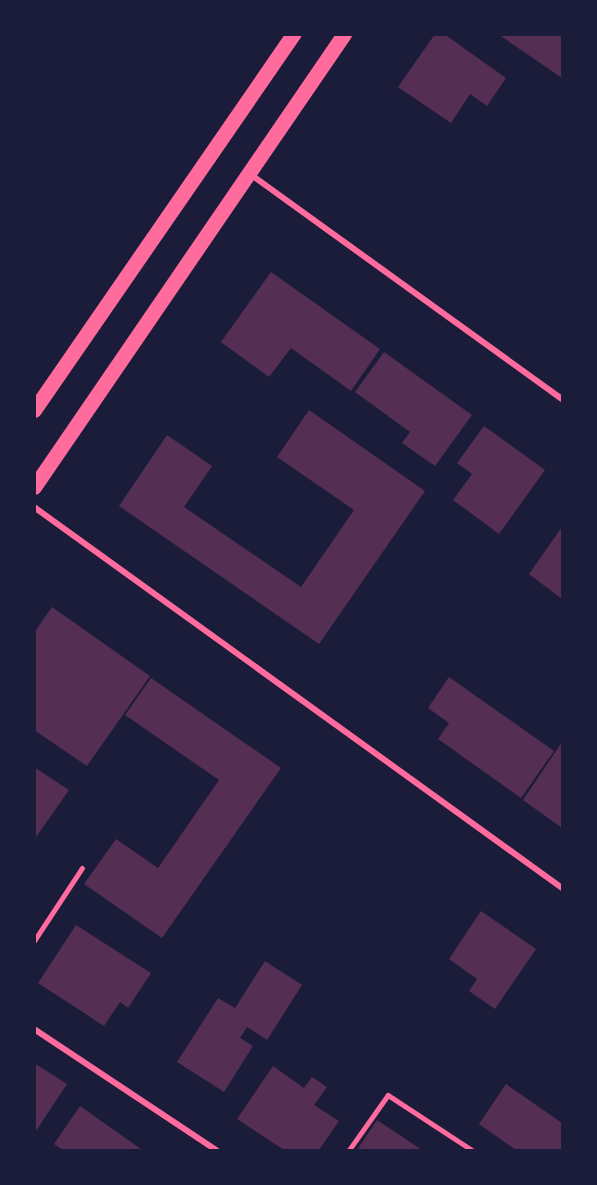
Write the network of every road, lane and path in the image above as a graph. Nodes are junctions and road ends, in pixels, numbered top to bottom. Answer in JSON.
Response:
{"nodes":[{"id":1,"x":293,"y":34,"type":"edge"},
{"id":2,"x":344,"y":34,"type":"edge"},
{"id":3,"x":250,"y":174,"type":"junction"},
{"id":4,"x":562,"y":399,"type":"edge"},
{"id":5,"x":34,"y":410,"type":"edge"},
{"id":6,"x":34,"y":487,"type":"edge"},
{"id":7,"x":34,"y":507,"type":"edge"},
{"id":8,"x":82,"y":868,"type":"dead end"},
{"id":9,"x":562,"y":888,"type":"edge"},
{"id":10,"x":34,"y":941,"type":"edge"},
{"id":11,"x":34,"y":1029,"type":"edge"},
{"id":12,"x":216,"y":1150,"type":"edge"},
{"id":13,"x":349,"y":1150,"type":"edge"},
{"id":14,"x":472,"y":1150,"type":"edge"}],
"edges":[{"from":1,"to":5,"type":"main road"},
{"from":2,"to":3,"type":"main road"},
{"from":3,"to":4,"type":"street"},
{"from":3,"to":6,"type":"main road"},
{"from":7,"to":9,"type":"street"},
{"from":8,"to":10,"type":"lane"},
{"from":11,"to":12,"type":"street"},
{"from":13,"to":14,"type":"lane"}]}
